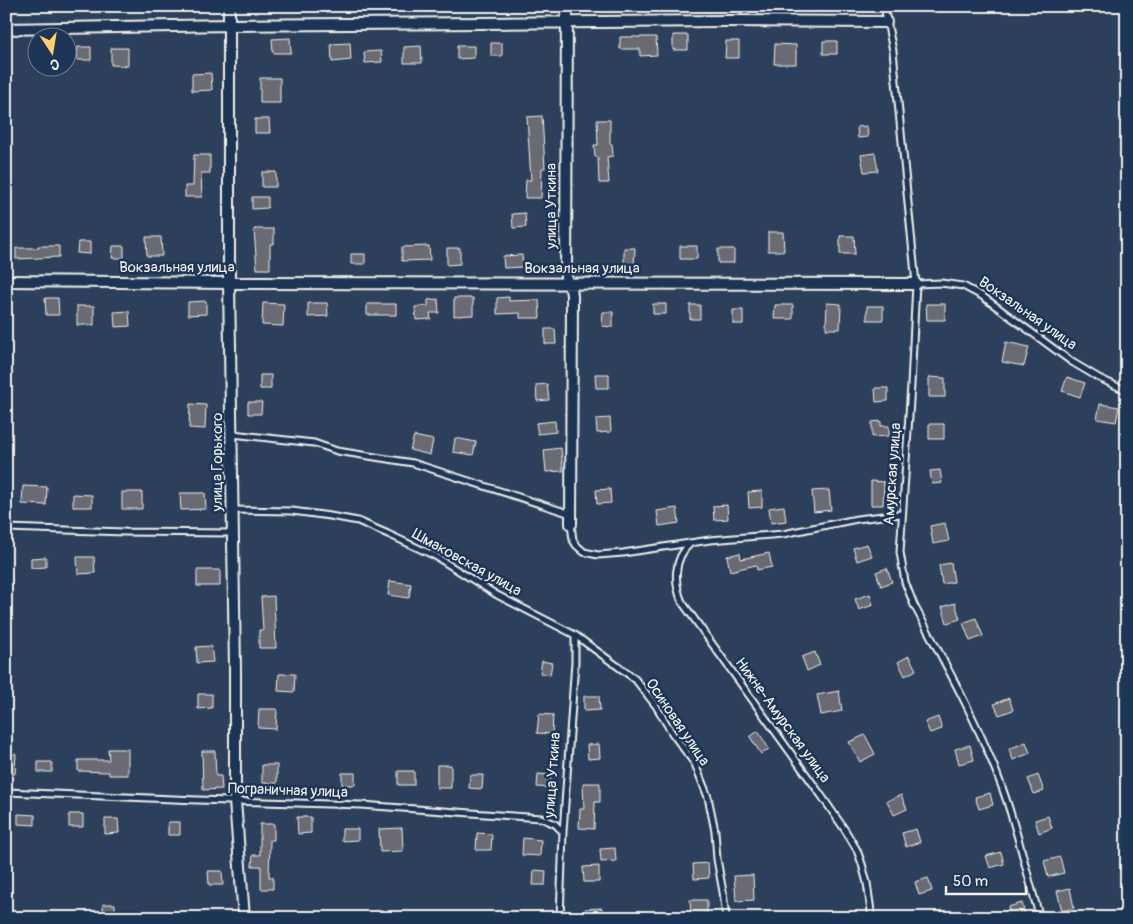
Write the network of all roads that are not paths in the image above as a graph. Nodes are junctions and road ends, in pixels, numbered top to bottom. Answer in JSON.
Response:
{"nodes":[{"id":1,"x":229,"y":6,"type":"edge"},
{"id":2,"x":567,"y":6,"type":"edge"},
{"id":3,"x":884,"y":6,"type":"edge"},
{"id":4,"x":886,"y":22,"type":"junction"},
{"id":5,"x":566,"y":23,"type":"junction"},
{"id":6,"x":229,"y":25,"type":"junction"},
{"id":7,"x":6,"y":29,"type":"edge"},
{"id":8,"x":6,"y":281,"type":"edge"},
{"id":9,"x":229,"y":283,"type":"junction"},
{"id":10,"x":566,"y":283,"type":"junction"},
{"id":11,"x":916,"y":284,"type":"junction"},
{"id":12,"x":1127,"y":391,"type":"edge"},
{"id":13,"x":232,"y":434,"type":"junction"},
{"id":14,"x":232,"y":510,"type":"junction"},
{"id":15,"x":901,"y":514,"type":"junction"},
{"id":16,"x":571,"y":519,"type":"junction"},
{"id":17,"x":6,"y":528,"type":"edge"},
{"id":18,"x":232,"y":533,"type":"junction"},
{"id":19,"x":690,"y":544,"type":"junction"},
{"id":20,"x":1127,"y":603,"type":"edge"},
{"id":21,"x":1127,"y":619,"type":"edge"},
{"id":22,"x":575,"y":635,"type":"junction"},
{"id":23,"x":593,"y":648,"type":"joint"},
{"id":24,"x":6,"y":792,"type":"edge"},
{"id":25,"x":235,"y":801,"type":"junction"},
{"id":26,"x":563,"y":832,"type":"junction"},
{"id":27,"x":244,"y":918,"type":"edge"},
{"id":28,"x":560,"y":918,"type":"edge"},
{"id":29,"x":726,"y":918,"type":"edge"},
{"id":30,"x":872,"y":918,"type":"edge"},
{"id":31,"x":1040,"y":918,"type":"edge"}],
"edges":[{"from":1,"to":6,"type":"street","name":"улица Горького"},
{"from":2,"to":5,"type":"street","name":"улица Уткина"},
{"from":3,"to":4,"type":"lane","name":"Амурская улица"},
{"from":4,"to":5,"type":"street"},
{"from":4,"to":11,"type":"lane","name":"Амурская улица"},
{"from":5,"to":6,"type":"street"},
{"from":5,"to":10,"type":"street","name":"улица Уткина"},
{"from":6,"to":7,"type":"street"},
{"from":6,"to":9,"type":"street","name":"улица Горького"},
{"from":8,"to":9,"type":"street","name":"Вокзальная улица"},
{"from":9,"to":10,"type":"street","name":"Вокзальная улица"},
{"from":9,"to":13,"type":"street","name":"улица Горького"},
{"from":10,"to":11,"type":"street","name":"Вокзальная улица"},
{"from":10,"to":16,"type":"street","name":"улица Уткина"},
{"from":11,"to":12,"type":"lane","name":"Вокзальная улица"},
{"from":11,"to":15,"type":"lane","name":"Амурская улица"},
{"from":13,"to":14,"type":"street","name":"улица Горького"},
{"from":13,"to":16,"type":"lane"},
{"from":14,"to":18,"type":"street","name":"улица Горького"},
{"from":14,"to":22,"type":"lane","name":"Шмаковская улица"},
{"from":15,"to":19,"type":"lane"},
{"from":15,"to":31,"type":"lane","name":"Амурская улица"},
{"from":16,"to":19,"type":"lane"},
{"from":17,"to":18,"type":"lane"},
{"from":18,"to":25,"type":"street","name":"улица Горького"},
{"from":19,"to":30,"type":"lane","name":"Нижне-Амурская улица"},
{"from":20,"to":21,"type":"lane"},
{"from":22,"to":23,"type":"lane","name":"Шмаковская улица"},
{"from":22,"to":26,"type":"lane","name":"улица Уткина"},
{"from":23,"to":29,"type":"lane","name":"Осиновая улица"},
{"from":24,"to":25,"type":"lane","name":"Пограничная улица"},
{"from":25,"to":26,"type":"lane","name":"Пограничная улица"},
{"from":25,"to":27,"type":"street","name":"улица Горького"},
{"from":26,"to":28,"type":"lane","name":"улица Уткина"}]}
